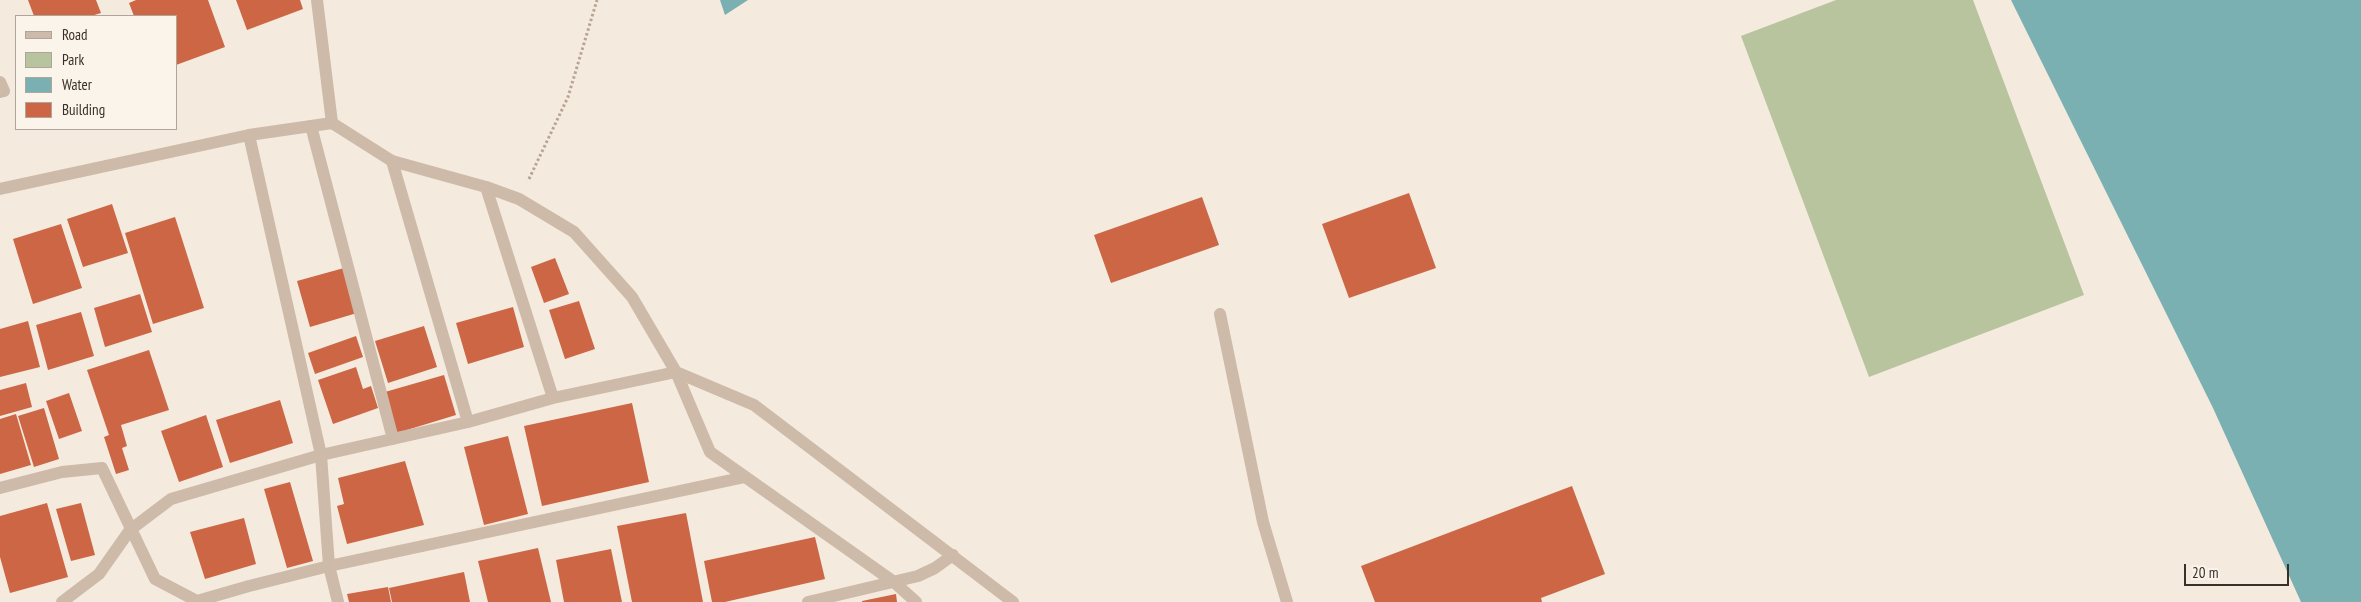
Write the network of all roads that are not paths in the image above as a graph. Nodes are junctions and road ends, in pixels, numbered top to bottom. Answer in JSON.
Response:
{"nodes":[{"id":1,"x":317,"y":0,"type":"edge"},
{"id":2,"x":0,"y":82,"type":"edge"},
{"id":3,"x":0,"y":92,"type":"edge"},
{"id":4,"x":332,"y":123,"type":"junction"},
{"id":5,"x":311,"y":126,"type":"junction"},
{"id":6,"x":249,"y":135,"type":"junction"},
{"id":7,"x":392,"y":161,"type":"junction"},
{"id":8,"x":486,"y":187,"type":"junction"},
{"id":9,"x":0,"y":189,"type":"edge"},
{"id":10,"x":1220,"y":314,"type":"dead end"},
{"id":11,"x":676,"y":372,"type":"junction"},
{"id":12,"x":553,"y":398,"type":"junction"},
{"id":13,"x":468,"y":422,"type":"junction"},
{"id":14,"x":393,"y":439,"type":"junction"},
{"id":15,"x":321,"y":455,"type":"junction"},
{"id":16,"x":745,"y":478,"type":"junction"},
{"id":17,"x":0,"y":488,"type":"edge"},
{"id":18,"x":130,"y":530,"type":"junction"},
{"id":19,"x":953,"y":555,"type":"junction"},
{"id":20,"x":329,"y":566,"type":"junction"},
{"id":21,"x":894,"y":582,"type":"junction"},
{"id":22,"x":62,"y":602,"type":"edge"},
{"id":23,"x":338,"y":602,"type":"edge"},
{"id":24,"x":808,"y":602,"type":"edge"},
{"id":25,"x":916,"y":602,"type":"edge"},
{"id":26,"x":1013,"y":602,"type":"edge"},
{"id":27,"x":1287,"y":602,"type":"edge"}],
"edges":[{"from":1,"to":4,"type":"street"},
{"from":2,"to":3,"type":"street"},
{"from":4,"to":5,"type":"street"},
{"from":4,"to":7,"type":"street"},
{"from":5,"to":6,"type":"street"},
{"from":5,"to":14,"type":"street"},
{"from":6,"to":9,"type":"street"},
{"from":6,"to":15,"type":"street"},
{"from":7,"to":8,"type":"street"},
{"from":7,"to":13,"type":"street"},
{"from":8,"to":11,"type":"street"},
{"from":8,"to":12,"type":"street"},
{"from":10,"to":27,"type":"street"},
{"from":11,"to":12,"type":"street"},
{"from":11,"to":16,"type":"street"},
{"from":11,"to":19,"type":"street"},
{"from":12,"to":13,"type":"street"},
{"from":13,"to":14,"type":"street"},
{"from":14,"to":15,"type":"street"},
{"from":15,"to":18,"type":"street"},
{"from":15,"to":20,"type":"street"},
{"from":16,"to":20,"type":"street"},
{"from":16,"to":21,"type":"street"},
{"from":17,"to":18,"type":"street"},
{"from":18,"to":20,"type":"street"},
{"from":18,"to":22,"type":"street"},
{"from":19,"to":21,"type":"street"},
{"from":19,"to":26,"type":"street"},
{"from":20,"to":23,"type":"street"},
{"from":21,"to":24,"type":"street"},
{"from":21,"to":25,"type":"street"}]}
